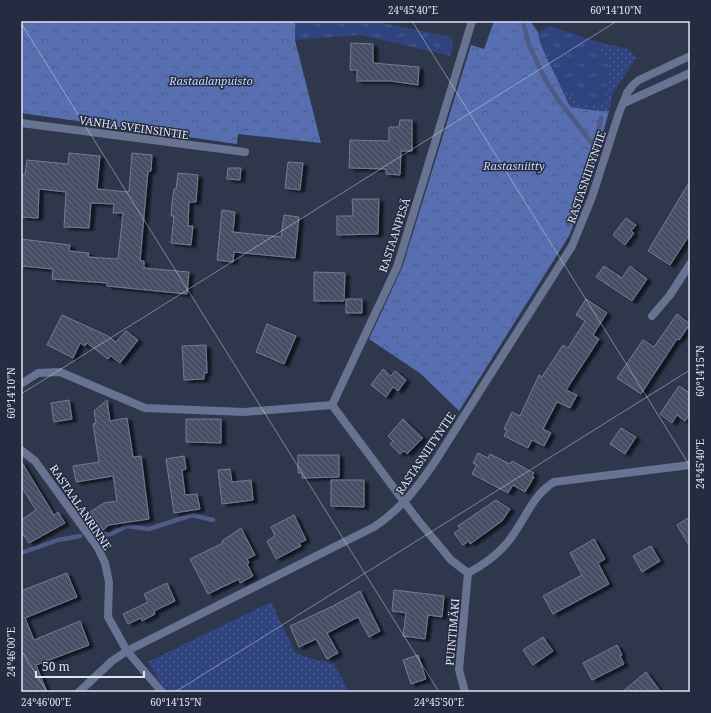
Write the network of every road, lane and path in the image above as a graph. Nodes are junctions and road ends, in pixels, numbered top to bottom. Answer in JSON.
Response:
{"nodes":[{"id":1,"x":472,"y":21,"type":"edge"},
{"id":2,"x":690,"y":56,"type":"edge"},
{"id":3,"x":690,"y":73,"type":"edge"},
{"id":4,"x":624,"y":103,"type":"junction"},
{"id":5,"x":21,"y":123,"type":"edge"},
{"id":6,"x":245,"y":152,"type":"dead end"},
{"id":7,"x":690,"y":264,"type":"edge"},
{"id":8,"x":652,"y":316,"type":"dead end"},
{"id":9,"x":21,"y":384,"type":"edge"},
{"id":10,"x":332,"y":405,"type":"junction"},
{"id":11,"x":21,"y":450,"type":"edge"},
{"id":12,"x":690,"y":464,"type":"edge"},
{"id":13,"x":405,"y":502,"type":"junction"},
{"id":14,"x":468,"y":573,"type":"junction"},
{"id":15,"x":127,"y":651,"type":"junction"},
{"id":16,"x":79,"y":692,"type":"edge"},
{"id":17,"x":162,"y":692,"type":"edge"},
{"id":18,"x":465,"y":692,"type":"edge"}],
"edges":[{"from":1,"to":10,"type":"street","name":"RASTAANPESÄ"},
{"from":2,"to":4,"type":"street","name":"RASTASNIITYNTIE"},
{"from":3,"to":4,"type":"street"},
{"from":4,"to":13,"type":"street","name":"RASTASNIITYNTIE"},
{"from":5,"to":6,"type":"street","name":"VANHA SVEINSINTIE"},
{"from":7,"to":8,"type":"street"},
{"from":9,"to":10,"type":"street"},
{"from":10,"to":13,"type":"street"},
{"from":11,"to":15,"type":"street","name":"RASTAALANRINNE"},
{"from":12,"to":14,"type":"street"},
{"from":13,"to":14,"type":"street"},
{"from":13,"to":15,"type":"street","name":"RASTASNIITYNTIE"},
{"from":14,"to":18,"type":"street","name":"PUINTIMÄKI"},
{"from":15,"to":16,"type":"street","name":"RASTASNIITYNTIE"},
{"from":15,"to":17,"type":"street","name":"RASTAALANRINNE"}]}
